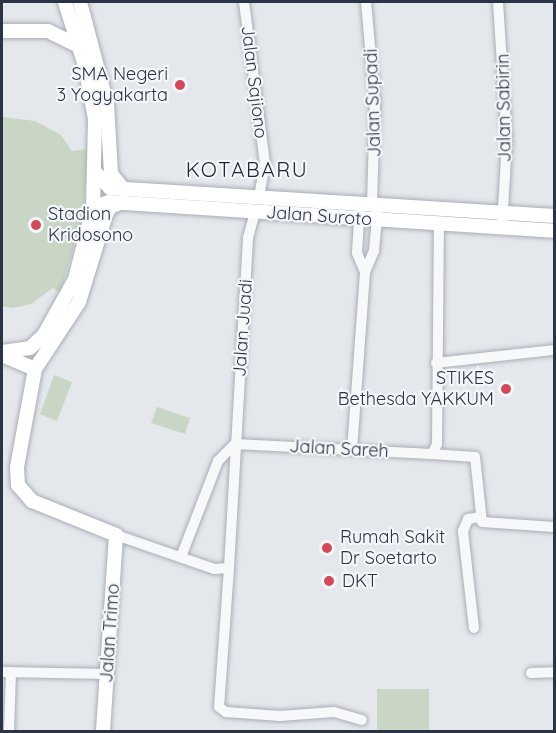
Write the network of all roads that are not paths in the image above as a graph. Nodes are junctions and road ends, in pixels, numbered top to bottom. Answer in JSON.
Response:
{"nodes":[{"id":1,"x":64,"y":2,"type":"edge"},
{"id":2,"x":80,"y":2,"type":"edge"},
{"id":3,"x":244,"y":2,"type":"edge"},
{"id":4,"x":366,"y":2,"type":"edge"},
{"id":5,"x":498,"y":2,"type":"edge"},
{"id":6,"x":2,"y":31,"type":"edge"},
{"id":7,"x":79,"y":46,"type":"junction"},
{"id":8,"x":101,"y":118,"type":"junction"},
{"id":9,"x":96,"y":172,"type":"junction"},
{"id":10,"x":122,"y":196,"type":"junction"},
{"id":11,"x":259,"y":198,"type":"junction"},
{"id":12,"x":369,"y":211,"type":"junction"},
{"id":13,"x":255,"y":212,"type":"junction"},
{"id":14,"x":555,"y":216,"type":"edge"},
{"id":15,"x":91,"y":218,"type":"junction"},
{"id":16,"x":502,"y":221,"type":"junction"},
{"id":17,"x":439,"y":224,"type":"junction"},
{"id":18,"x":555,"y":231,"type":"edge"},
{"id":19,"x":365,"y":272,"type":"junction"},
{"id":20,"x":555,"y":350,"type":"edge"},
{"id":21,"x":2,"y":354,"type":"edge"},
{"id":22,"x":436,"y":363,"type":"junction"},
{"id":23,"x":35,"y":369,"type":"junction"},
{"id":24,"x":235,"y":444,"type":"junction"},
{"id":25,"x":434,"y":449,"type":"junction"},
{"id":26,"x":352,"y":450,"type":"junction"},
{"id":27,"x":480,"y":517,"type":"junction"},
{"id":28,"x":555,"y":527,"type":"edge"},
{"id":29,"x":116,"y":535,"type":"junction"},
{"id":30,"x":181,"y":557,"type":"junction"},
{"id":31,"x":230,"y":568,"type":"junction"},
{"id":32,"x":474,"y":628,"type":"dead end"},
{"id":33,"x":6,"y":672,"type":"edge"},
{"id":34,"x":555,"y":672,"type":"edge"},
{"id":35,"x":531,"y":673,"type":"dead end"},
{"id":36,"x":108,"y":674,"type":"junction"},
{"id":37,"x":362,"y":720,"type":"dead end"},
{"id":38,"x":9,"y":732,"type":"edge"},
{"id":39,"x":103,"y":732,"type":"edge"}],
"edges":[{"from":1,"to":7,"type":"main road"},
{"from":2,"to":8,"type":"main road"},
{"from":3,"to":11,"type":"street","name":"Jalan Sajiono"},
{"from":4,"to":12,"type":"street","name":"Jalan Supadi"},
{"from":5,"to":16,"type":"street","name":"Jalan Sabirin"},
{"from":6,"to":7,"type":"main road"},
{"from":7,"to":8,"type":"main road"},
{"from":8,"to":9,"type":"main road"},
{"from":8,"to":10,"type":"main road"},
{"from":9,"to":10,"type":"main road","name":"Jalan Suroto"},
{"from":9,"to":15,"type":"main road"},
{"from":10,"to":11,"type":"main road","name":"Jalan Suroto"},
{"from":10,"to":13,"type":"main road","name":"Jalan Suroto"},
{"from":10,"to":15,"type":"main road","name":"Jalan Suroto"},
{"from":10,"to":23,"type":"main road"},
{"from":11,"to":12,"type":"main road","name":"Jalan Suroto"},
{"from":11,"to":13,"type":"main road"},
{"from":12,"to":13,"type":"main road","name":"Jalan Suroto"},
{"from":12,"to":16,"type":"main road","name":"Jalan Suroto"},
{"from":12,"to":17,"type":"main road","name":"Jalan Suroto"},
{"from":12,"to":19,"type":"street"},
{"from":12,"to":19,"type":"street"},
{"from":13,"to":24,"type":"street","name":"Jalan Juadi"},
{"from":14,"to":16,"type":"main road","name":"Jalan Suroto"},
{"from":15,"to":21,"type":"main road"},
{"from":16,"to":17,"type":"main road","name":"Jalan Suroto"},
{"from":16,"to":18,"type":"main road","name":"Jalan Suroto"},
{"from":17,"to":22,"type":"street"},
{"from":19,"to":26,"type":"street"},
{"from":20,"to":22,"type":"street"},
{"from":21,"to":23,"type":"main road"},
{"from":22,"to":25,"type":"street"},
{"from":23,"to":29,"type":"main road"},
{"from":24,"to":26,"type":"street","name":"Jalan Sareh"},
{"from":24,"to":30,"type":"street"},
{"from":24,"to":31,"type":"street","name":"Jalan Juadi"},
{"from":25,"to":26,"type":"street","name":"Jalan Sareh"},
{"from":25,"to":27,"type":"street","name":"Jalan Sareh"},
{"from":27,"to":28,"type":"street"},
{"from":27,"to":32,"type":"street"},
{"from":29,"to":30,"type":"street"},
{"from":29,"to":36,"type":"main road","name":"Jalan Trimo"},
{"from":30,"to":31,"type":"street"},
{"from":31,"to":37,"type":"street","name":"Jalan Juadi"},
{"from":33,"to":36,"type":"street"},
{"from":33,"to":38,"type":"street"},
{"from":34,"to":35,"type":"street"},
{"from":36,"to":39,"type":"main road","name":"Jalan Trimo"}]}
